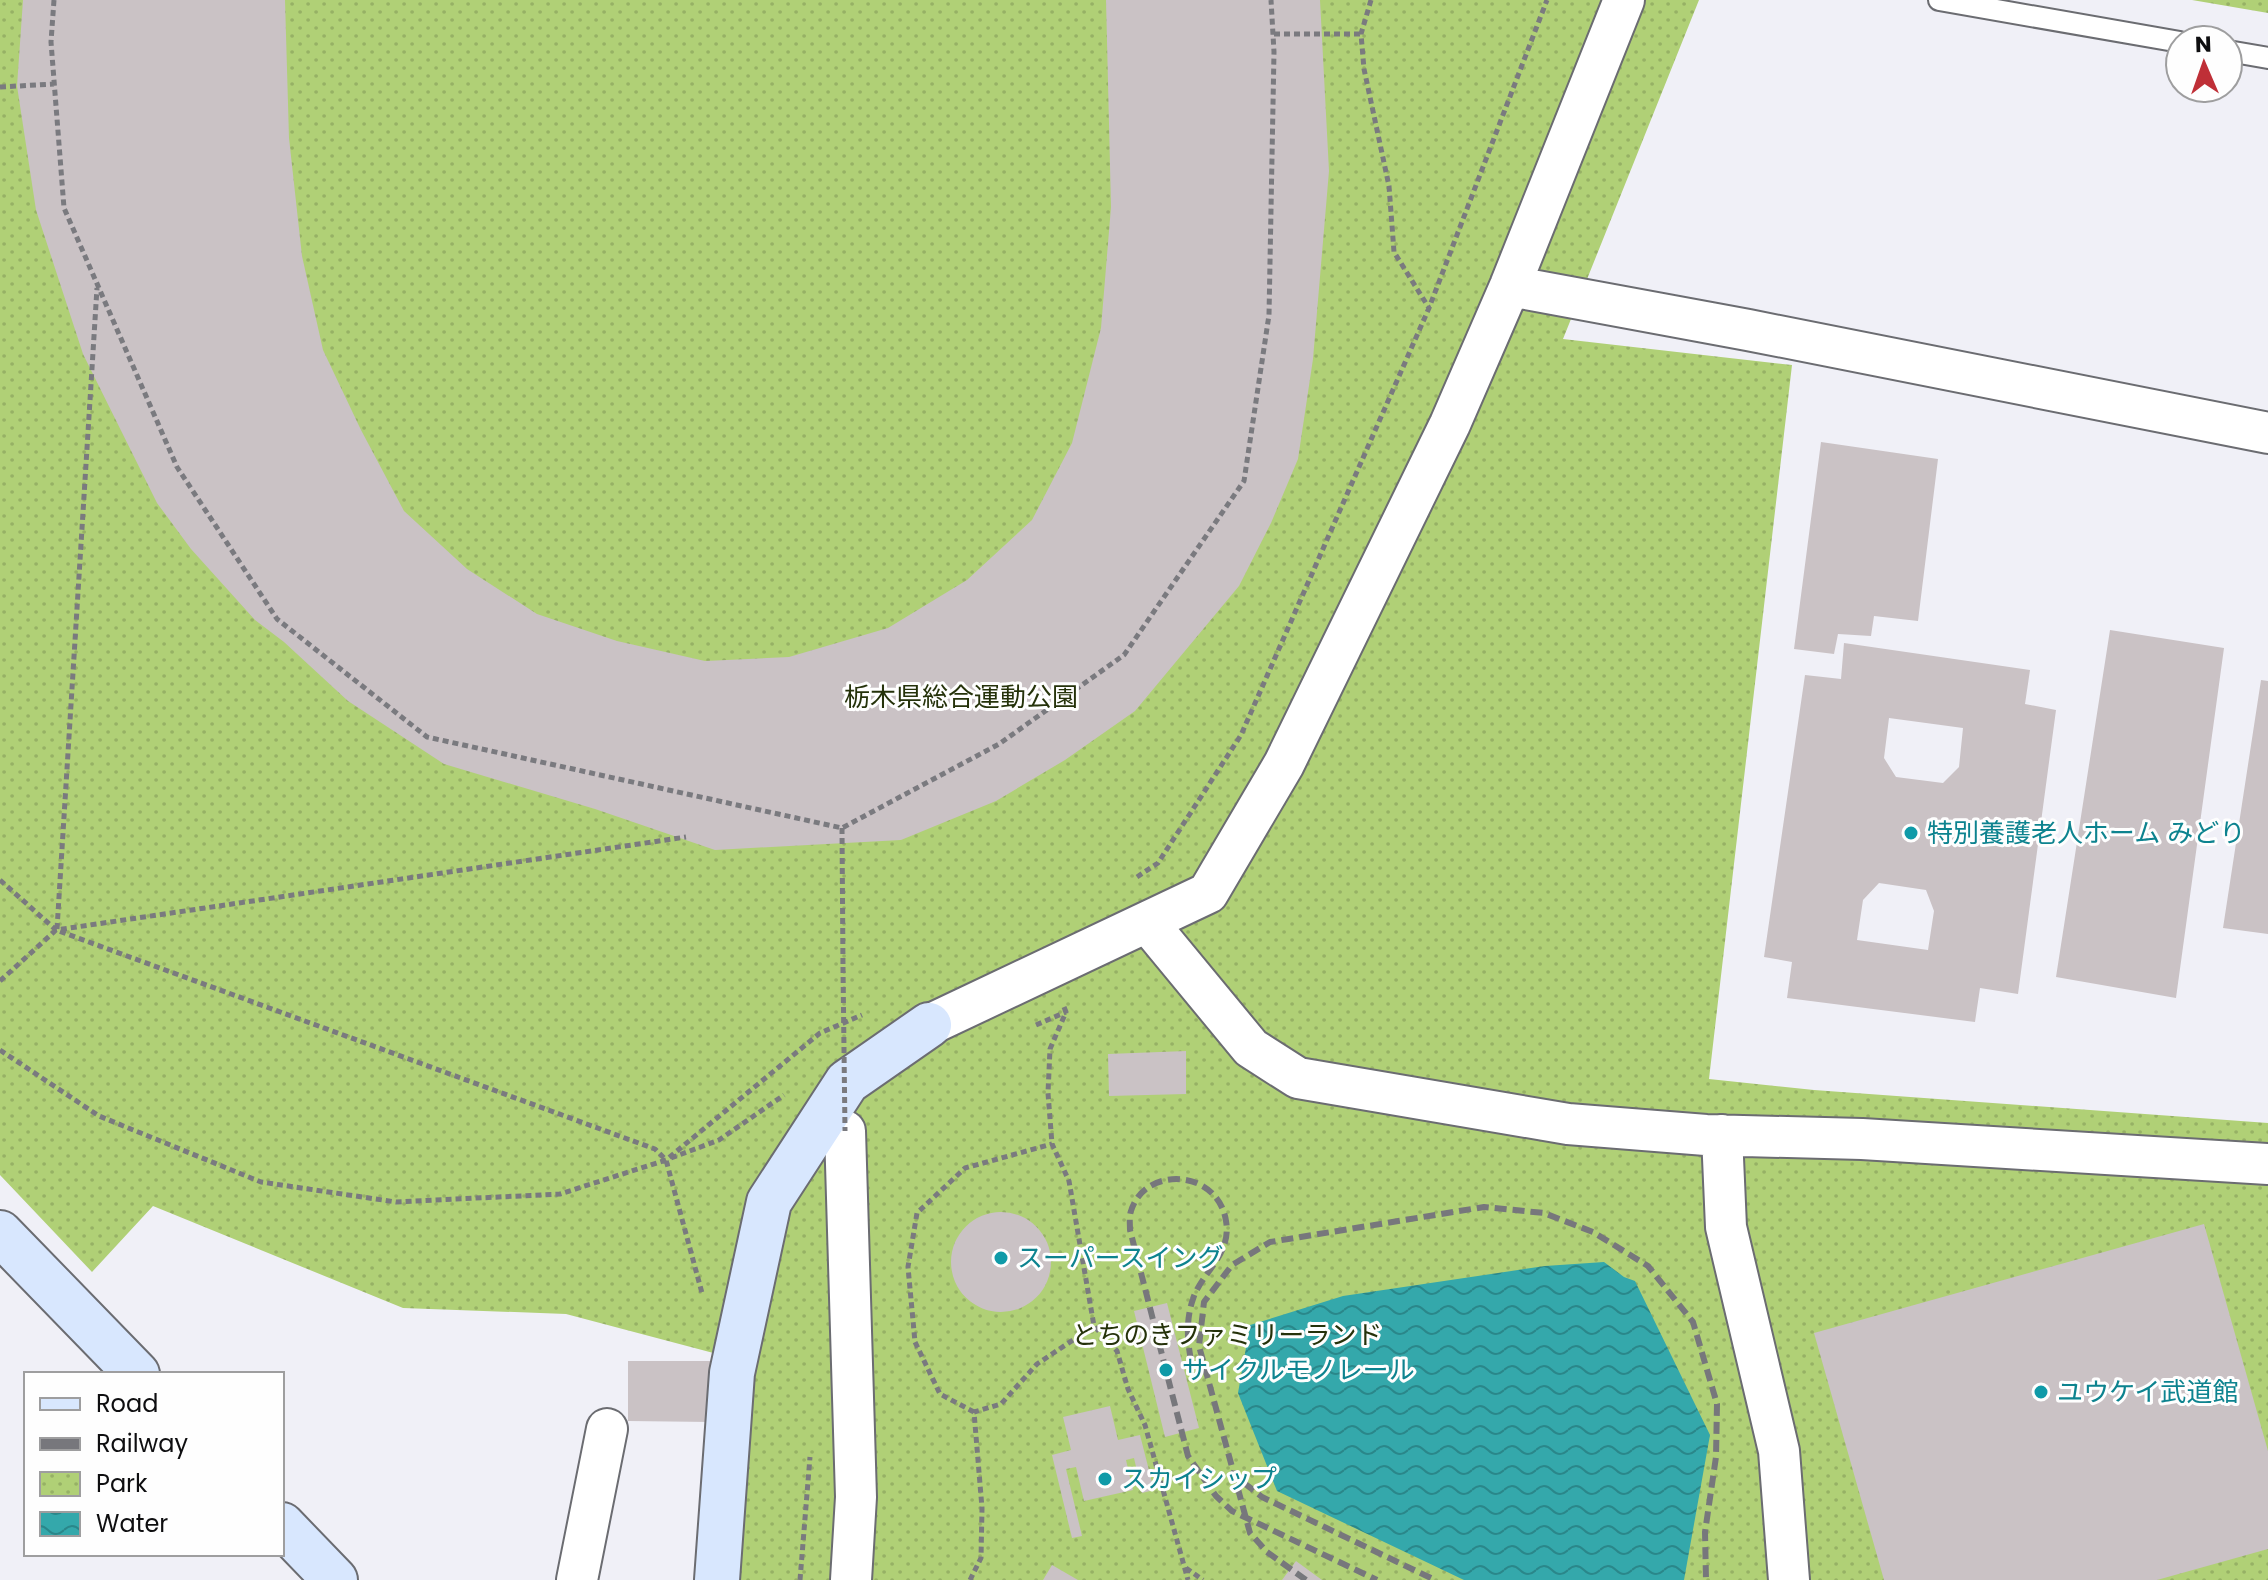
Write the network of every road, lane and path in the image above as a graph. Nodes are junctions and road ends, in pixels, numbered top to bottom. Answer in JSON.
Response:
{"nodes":[{"id":1,"x":54,"y":0,"type":"edge"},
{"id":2,"x":1271,"y":0,"type":"edge"},
{"id":3,"x":1371,"y":0,"type":"edge"},
{"id":4,"x":1547,"y":0,"type":"edge"},
{"id":5,"x":1624,"y":0,"type":"edge"},
{"id":6,"x":1939,"y":0,"type":"edge"},
{"id":7,"x":1273,"y":34,"type":"junction"},
{"id":8,"x":1361,"y":34,"type":"junction"},
{"id":9,"x":2164,"y":39,"type":"edge"},
{"id":10,"x":2244,"y":54,"type":"edge"},
{"id":11,"x":2268,"y":58,"type":"edge"},
{"id":12,"x":54,"y":84,"type":"junction"},
{"id":13,"x":0,"y":87,"type":"edge"},
{"id":14,"x":1510,"y":286,"type":"junction"},
{"id":15,"x":97,"y":287,"type":"junction"},
{"id":16,"x":1429,"y":308,"type":"junction"},
{"id":17,"x":2268,"y":433,"type":"edge"},
{"id":18,"x":842,"y":828,"type":"junction"},
{"id":19,"x":686,"y":837,"type":"dead end"},
{"id":20,"x":1133,"y":879,"type":"dead end"},
{"id":21,"x":0,"y":880,"type":"edge"},
{"id":22,"x":1147,"y":922,"type":"junction"},
{"id":23,"x":56,"y":930,"type":"junction"},
{"id":24,"x":0,"y":981,"type":"edge"},
{"id":25,"x":1060,"y":998,"type":"dead end"},
{"id":26,"x":1066,"y":1012,"type":"junction"},
{"id":27,"x":864,"y":1014,"type":"dead end"},
{"id":28,"x":929,"y":1025,"type":"joint"},
{"id":29,"x":1028,"y":1028,"type":"dead end"},
{"id":30,"x":0,"y":1050,"type":"edge"},
{"id":31,"x":845,"y":1131,"type":"joint"},
{"id":32,"x":1722,"y":1135,"type":"junction"},
{"id":33,"x":1052,"y":1144,"type":"junction"},
{"id":34,"x":666,"y":1160,"type":"junction"},
{"id":35,"x":2268,"y":1164,"type":"edge"},
{"id":36,"x":0,"y":1233,"type":"edge"},
{"id":37,"x":706,"y":1306,"type":"dead end"},
{"id":38,"x":1094,"y":1326,"type":"junction"},
{"id":39,"x":135,"y":1372,"type":"edge"},
{"id":40,"x":974,"y":1412,"type":"junction"},
{"id":41,"x":607,"y":1429,"type":"dead end"},
{"id":42,"x":284,"y":1527,"type":"edge"},
{"id":43,"x":1185,"y":1568,"type":"junction"},
{"id":44,"x":335,"y":1580,"type":"edge"},
{"id":45,"x":577,"y":1580,"type":"edge"},
{"id":46,"x":717,"y":1580,"type":"edge"},
{"id":47,"x":851,"y":1580,"type":"edge"},
{"id":48,"x":970,"y":1580,"type":"edge"},
{"id":49,"x":1188,"y":1580,"type":"edge"},
{"id":50,"x":1203,"y":1580,"type":"edge"},
{"id":51,"x":1789,"y":1580,"type":"edge"}],
"edges":[{"from":1,"to":12,"type":"path"},
{"from":2,"to":7,"type":"path"},
{"from":3,"to":8,"type":"path"},
{"from":4,"to":16,"type":"path"},
{"from":5,"to":14,"type":"street"},
{"from":6,"to":9,"type":"lane"},
{"from":7,"to":8,"type":"path"},
{"from":7,"to":18,"type":"path"},
{"from":8,"to":16,"type":"path"},
{"from":10,"to":11,"type":"lane"},
{"from":12,"to":13,"type":"path"},
{"from":12,"to":15,"type":"path"},
{"from":14,"to":17,"type":"street"},
{"from":14,"to":22,"type":"street"},
{"from":15,"to":18,"type":"path"},
{"from":15,"to":23,"type":"path"},
{"from":16,"to":20,"type":"path"},
{"from":18,"to":31,"type":"path","bridge":true},
{"from":19,"to":23,"type":"path"},
{"from":21,"to":23,"type":"path"},
{"from":22,"to":28,"type":"street"},
{"from":22,"to":32,"type":"street"},
{"from":23,"to":24,"type":"path"},
{"from":23,"to":34,"type":"path"},
{"from":25,"to":26,"type":"path"},
{"from":26,"to":29,"type":"path"},
{"from":26,"to":33,"type":"path"},
{"from":27,"to":34,"type":"path"},
{"from":28,"to":46,"type":"street"},
{"from":30,"to":34,"type":"path"},
{"from":31,"to":47,"type":"street"},
{"from":32,"to":35,"type":"street"},
{"from":32,"to":51,"type":"street"},
{"from":33,"to":38,"type":"path"},
{"from":33,"to":40,"type":"path"},
{"from":34,"to":37,"type":"path"},
{"from":36,"to":39,"type":"street"},
{"from":38,"to":40,"type":"path"},
{"from":38,"to":43,"type":"path"},
{"from":40,"to":48,"type":"path"},
{"from":41,"to":45,"type":"street"},
{"from":42,"to":44,"type":"street"},
{"from":43,"to":49,"type":"path"},
{"from":43,"to":50,"type":"path"}]}
